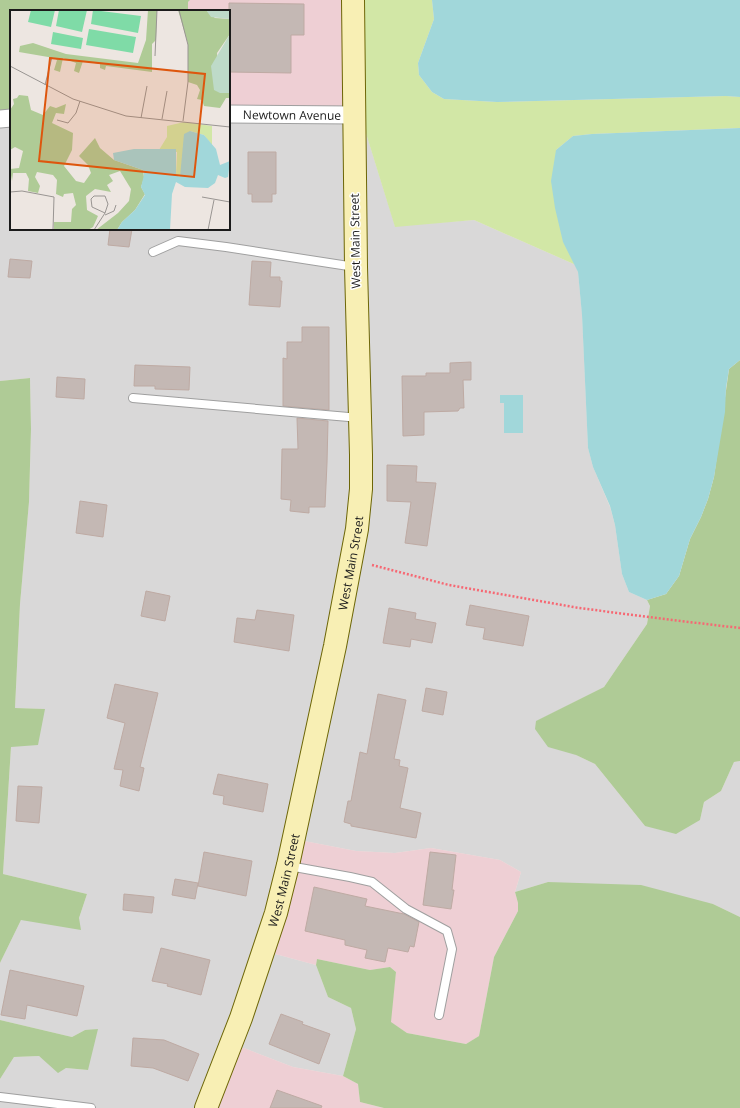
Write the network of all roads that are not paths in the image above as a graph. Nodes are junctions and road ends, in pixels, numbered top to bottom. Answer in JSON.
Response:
{"nodes":[{"id":1,"x":353,"y":0,"type":"edge"},
{"id":2,"x":230,"y":114,"type":"edge"},
{"id":3,"x":354,"y":115,"type":"junction"},
{"id":4,"x":152,"y":252,"type":"dead end"},
{"id":5,"x":356,"y":267,"type":"junction"},
{"id":6,"x":133,"y":398,"type":"dead end"},
{"id":7,"x":361,"y":418,"type":"junction"},
{"id":8,"x":288,"y":866,"type":"junction"},
{"id":9,"x":439,"y":1015,"type":"dead end"},
{"id":10,"x":0,"y":1097,"type":"edge"},
{"id":11,"x":91,"y":1108,"type":"edge"},
{"id":12,"x":206,"y":1108,"type":"edge"}],
"edges":[{"from":1,"to":3,"type":"main road","name":"West Main Street"},
{"from":2,"to":3,"type":"street","name":"Newtown Avenue"},
{"from":3,"to":5,"type":"main road","name":"West Main Street"},
{"from":4,"to":5,"type":"lane"},
{"from":5,"to":7,"type":"main road","name":"West Main Street"},
{"from":6,"to":7,"type":"lane"},
{"from":7,"to":8,"type":"main road","name":"West Main Street"},
{"from":8,"to":9,"type":"lane"},
{"from":8,"to":12,"type":"main road","name":"West Main Street"},
{"from":10,"to":11,"type":"lane"}]}
